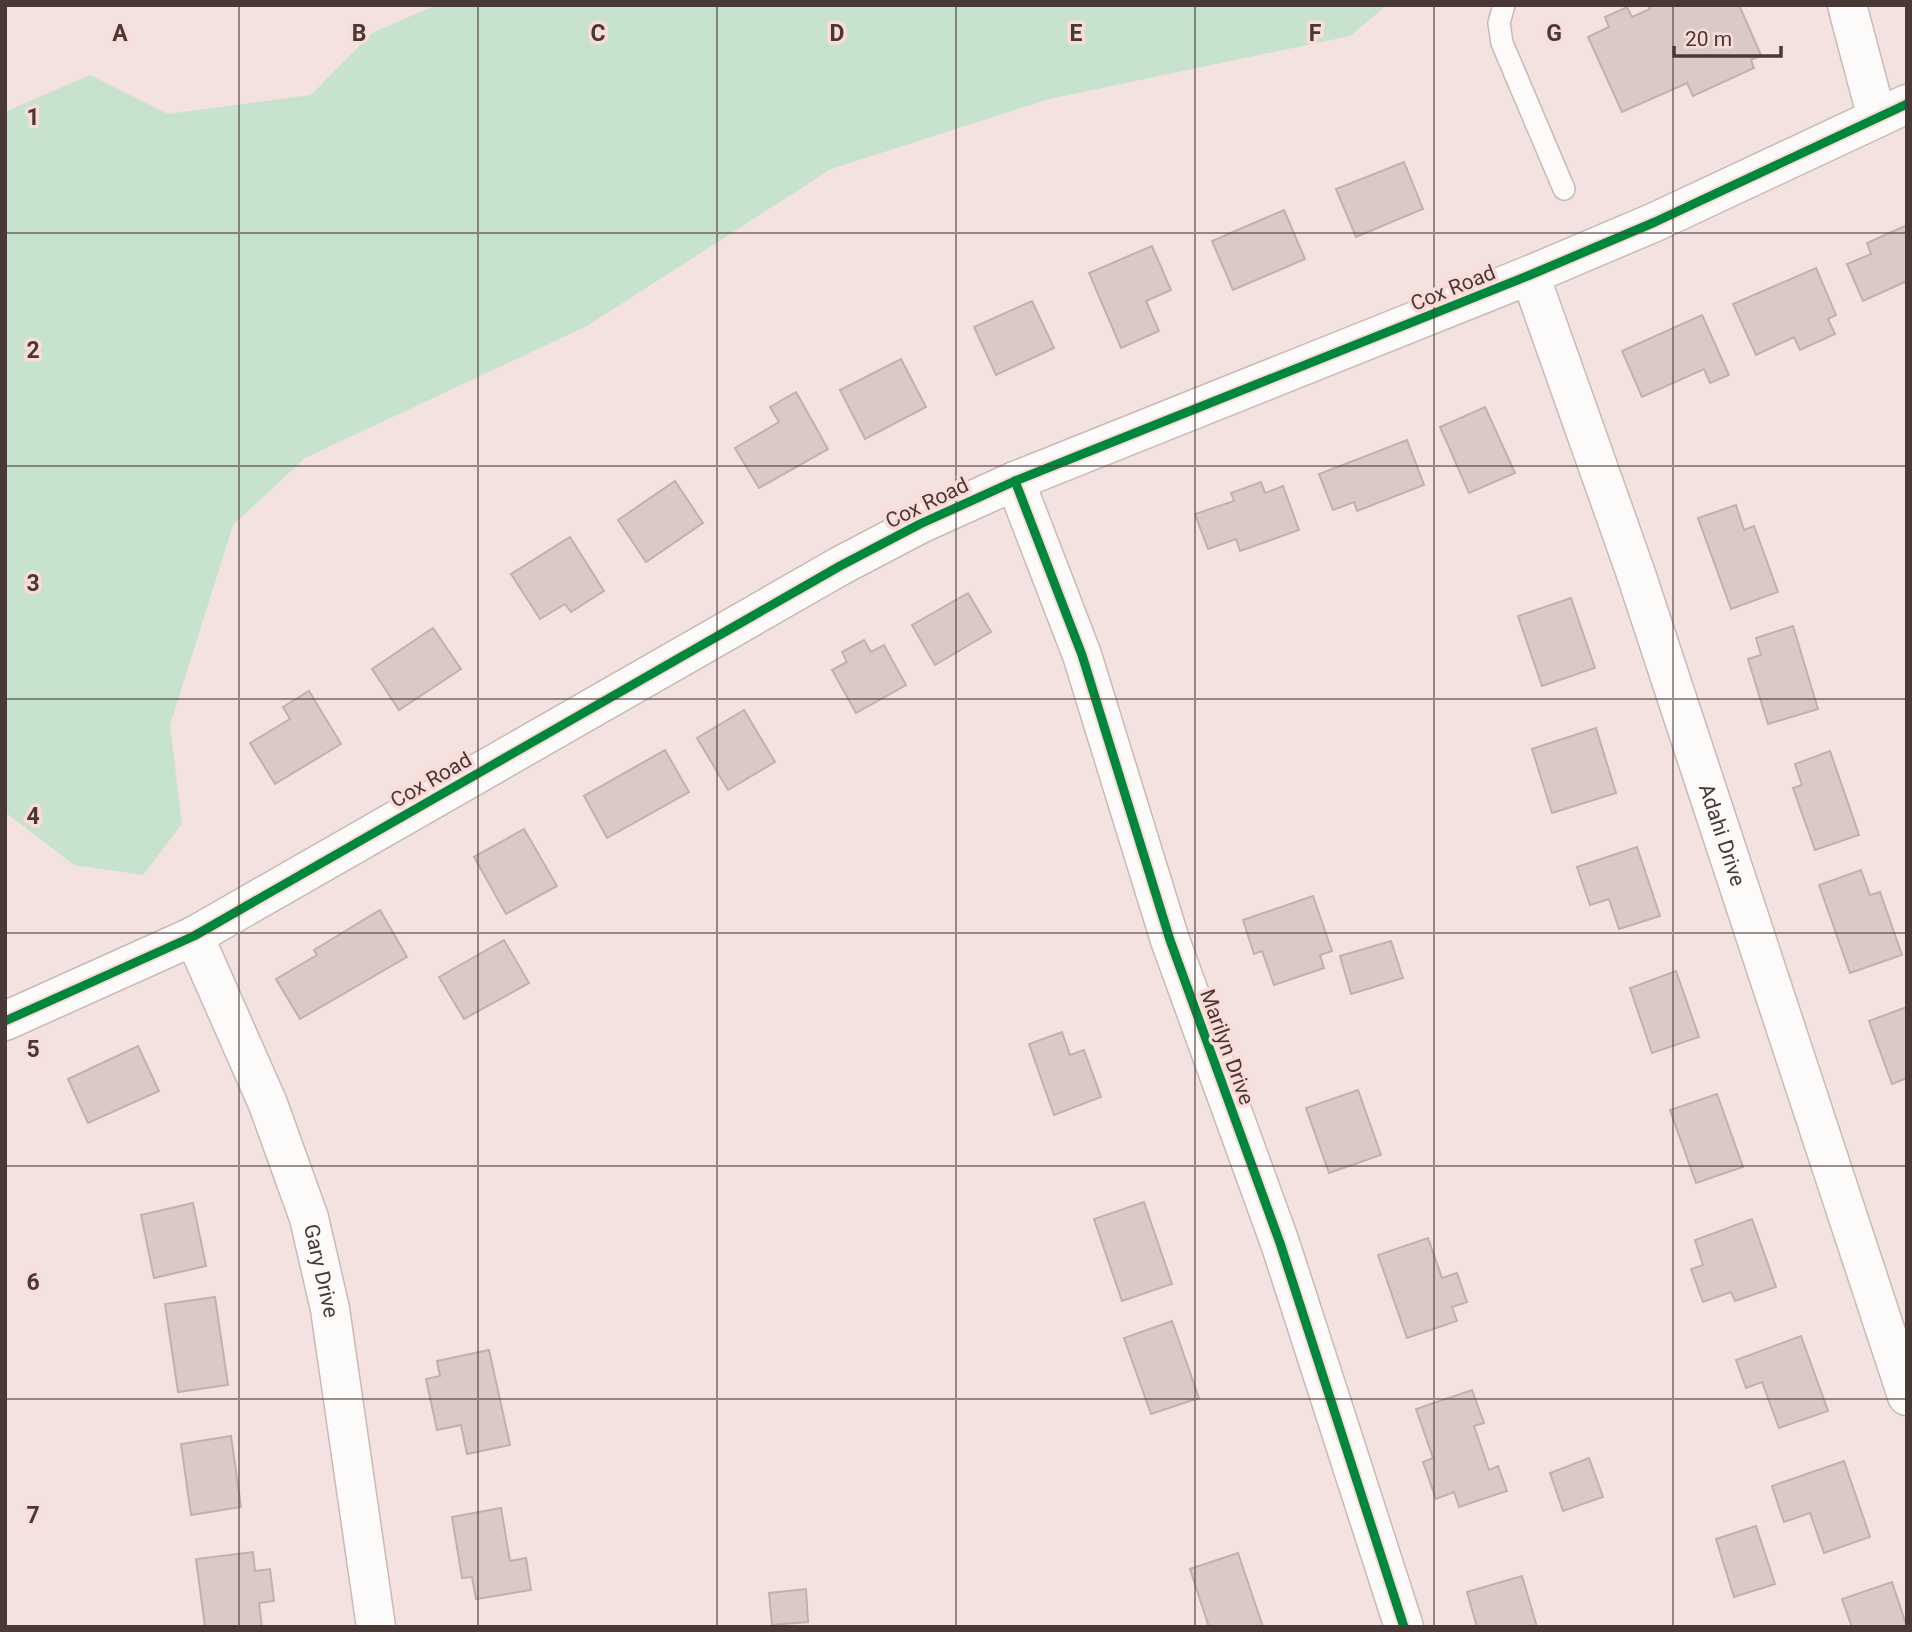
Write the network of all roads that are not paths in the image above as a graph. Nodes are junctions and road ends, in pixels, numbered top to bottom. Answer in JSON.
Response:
{"nodes":[{"id":1,"x":1504,"y":5,"type":"edge"},
{"id":2,"x":1847,"y":5,"type":"edge"},
{"id":3,"x":1892,"y":111,"type":"edge"},
{"id":4,"x":1564,"y":189,"type":"dead end"},
{"id":5,"x":1530,"y":275,"type":"junction"},
{"id":6,"x":1015,"y":481,"type":"junction"},
{"id":7,"x":194,"y":936,"type":"junction"},
{"id":8,"x":5,"y":1021,"type":"edge"},
{"id":9,"x":1907,"y":1396,"type":"edge"},
{"id":10,"x":376,"y":1627,"type":"edge"},
{"id":11,"x":1404,"y":1627,"type":"edge"}],
"edges":[{"from":1,"to":4,"type":"lane"},
{"from":2,"to":3,"type":"street"},
{"from":3,"to":5,"type":"street","name":"Cox Road"},
{"from":5,"to":6,"type":"street","name":"Cox Road"},
{"from":5,"to":9,"type":"street","name":"Adahi Drive"},
{"from":6,"to":7,"type":"street","name":"Cox Road"},
{"from":6,"to":11,"type":"street","name":"Marilyn Drive"},
{"from":7,"to":8,"type":"street","name":"Cox Road"},
{"from":7,"to":10,"type":"street","name":"Gary Drive"}]}
